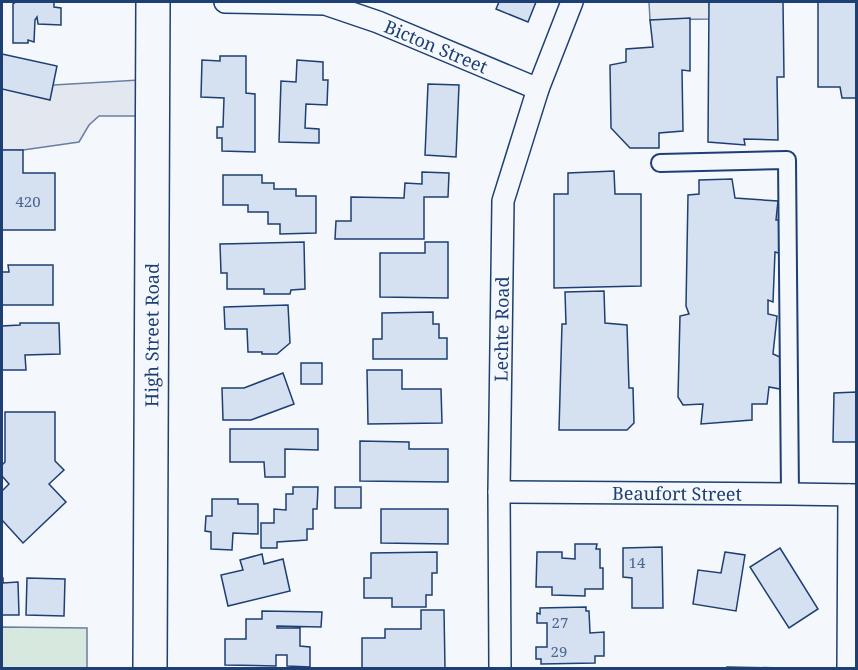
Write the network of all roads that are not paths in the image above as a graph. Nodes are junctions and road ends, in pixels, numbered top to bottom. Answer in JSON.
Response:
{"nodes":[{"id":1,"x":153,"y":2,"type":"edge"},
{"id":2,"x":225,"y":2,"type":"edge"},
{"id":3,"x":572,"y":2,"type":"edge"},
{"id":4,"x":538,"y":89,"type":"junction"},
{"id":5,"x":660,"y":163,"type":"dead end"},
{"id":6,"x":499,"y":492,"type":"junction"},
{"id":7,"x":790,"y":494,"type":"junction"},
{"id":8,"x":853,"y":495,"type":"edge"},
{"id":9,"x":150,"y":669,"type":"edge"},
{"id":10,"x":500,"y":669,"type":"edge"},
{"id":11,"x":848,"y":669,"type":"edge"}],
"edges":[{"from":1,"to":9,"type":"main road","name":"High Street Road"},
{"from":2,"to":4,"type":"street","name":"Bicton Street"},
{"from":3,"to":4,"type":"street","name":"Lechte Road"},
{"from":4,"to":6,"type":"street","name":"Lechte Road"},
{"from":5,"to":7,"type":"street"},
{"from":6,"to":7,"type":"street","name":"Beaufort Street"},
{"from":6,"to":10,"type":"street","name":"Lechte Road"},
{"from":7,"to":8,"type":"street","name":"Beaufort Street"},
{"from":8,"to":11,"type":"street"}]}
